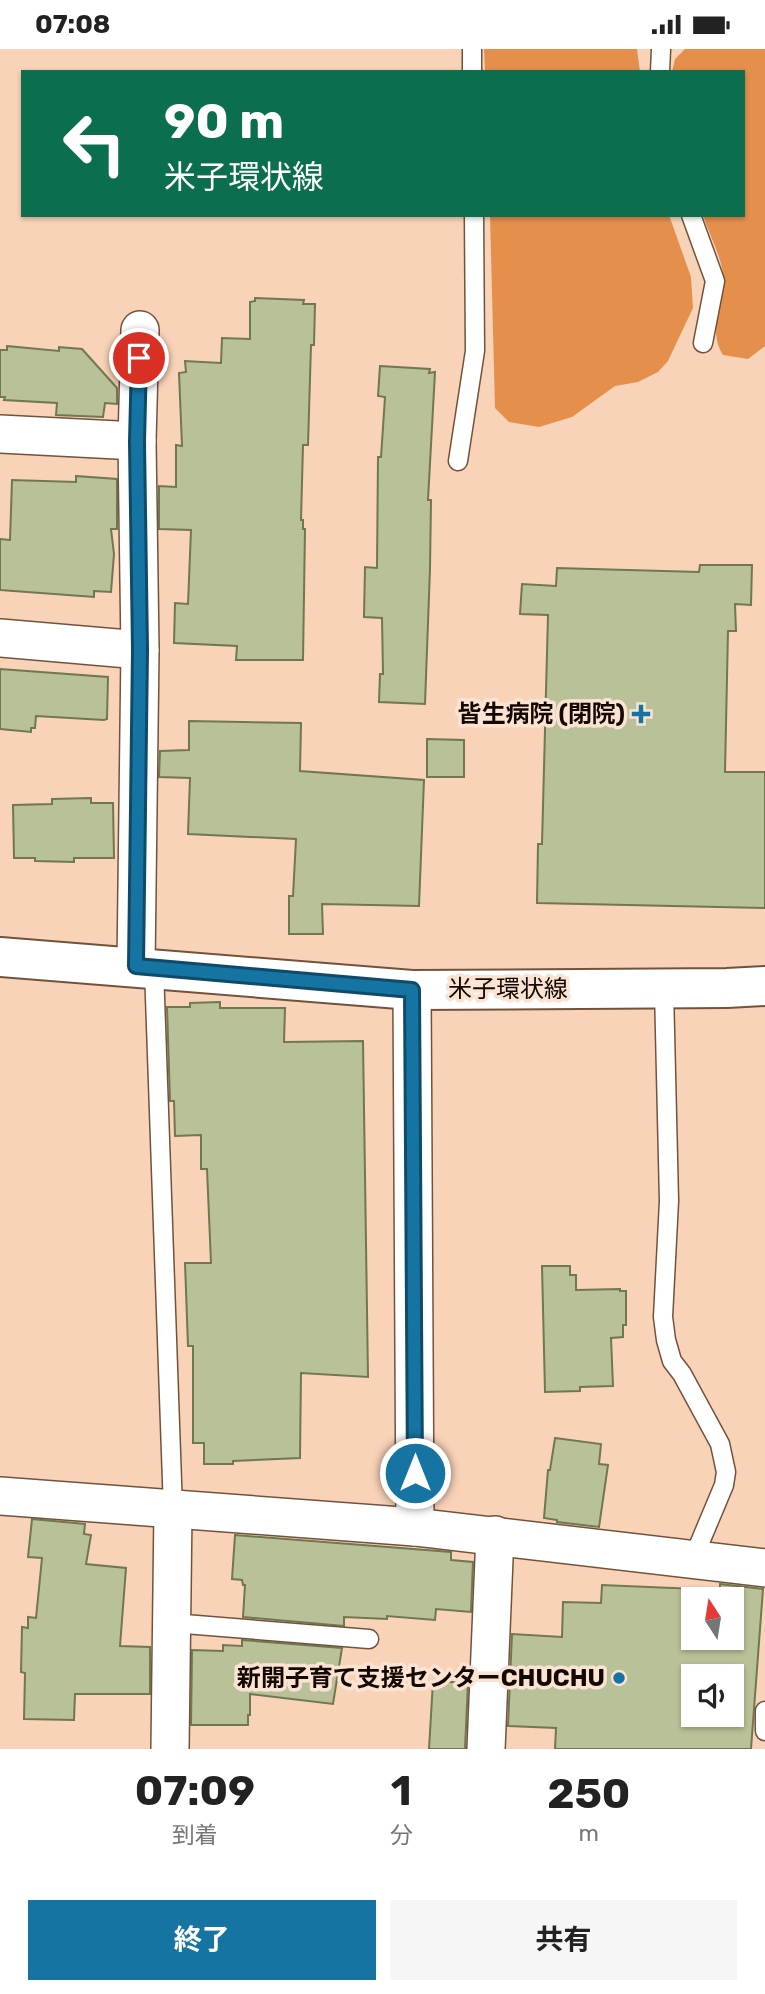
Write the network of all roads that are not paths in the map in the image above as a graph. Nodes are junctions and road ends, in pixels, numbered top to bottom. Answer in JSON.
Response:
{"nodes":[{"id":1,"x":472,"y":49,"type":"edge"},
{"id":2,"x":661,"y":49,"type":"edge"},
{"id":3,"x":472,"y":70,"type":"edge"},
{"id":4,"x":660,"y":70,"type":"edge"},
{"id":5,"x":474,"y":217,"type":"edge"},
{"id":6,"x":692,"y":217,"type":"edge"},
{"id":7,"x":140,"y":330,"type":"dead end"},
{"id":8,"x":703,"y":343,"type":"dead end"},
{"id":9,"x":0,"y":434,"type":"edge"},
{"id":10,"x":137,"y":442,"type":"junction"},
{"id":11,"x":458,"y":461,"type":"dead end"},
{"id":12,"x":0,"y":638,"type":"edge"},
{"id":13,"x":140,"y":650,"type":"junction"},
{"id":14,"x":0,"y":957,"type":"edge"},
{"id":15,"x":145,"y":968,"type":"junction"},
{"id":16,"x":765,"y":986,"type":"edge"},
{"id":17,"x":664,"y":989,"type":"junction"},
{"id":18,"x":412,"y":990,"type":"junction"},
{"id":19,"x":0,"y":1496,"type":"edge"},
{"id":20,"x":173,"y":1510,"type":"junction"},
{"id":21,"x":415,"y":1527,"type":"junction"},
{"id":22,"x":495,"y":1535,"type":"junction"},
{"id":23,"x":693,"y":1559,"type":"junction"},
{"id":24,"x":765,"y":1568,"type":"edge"},
{"id":25,"x":172,"y":1623,"type":"junction"},
{"id":26,"x":369,"y":1639,"type":"dead end"},
{"id":27,"x":765,"y":1711,"type":"edge"},
{"id":28,"x":765,"y":1731,"type":"edge"},
{"id":29,"x":170,"y":1749,"type":"edge"},
{"id":30,"x":486,"y":1749,"type":"edge"}],
"edges":[{"from":1,"to":3,"type":"lane"},
{"from":2,"to":4,"type":"lane"},
{"from":5,"to":11,"type":"lane"},
{"from":6,"to":8,"type":"lane"},
{"from":7,"to":10,"type":"street"},
{"from":9,"to":10,"type":"street"},
{"from":10,"to":13,"type":"street"},
{"from":12,"to":13,"type":"street"},
{"from":13,"to":15,"type":"street"},
{"from":14,"to":15,"type":"main road","name":"米子環状線"},
{"from":15,"to":18,"type":"main road","name":"米子環状線"},
{"from":15,"to":20,"type":"lane"},
{"from":16,"to":17,"type":"main road","name":"米子環状線"},
{"from":17,"to":18,"type":"main road","name":"米子環状線"},
{"from":17,"to":23,"type":"lane"},
{"from":18,"to":21,"type":"street"},
{"from":19,"to":20,"type":"street"},
{"from":20,"to":21,"type":"street"},
{"from":20,"to":25,"type":"street"},
{"from":21,"to":22,"type":"street"},
{"from":22,"to":23,"type":"street"},
{"from":22,"to":30,"type":"street"},
{"from":23,"to":24,"type":"street"},
{"from":25,"to":26,"type":"lane"},
{"from":25,"to":29,"type":"street"},
{"from":27,"to":28,"type":"lane"}]}
